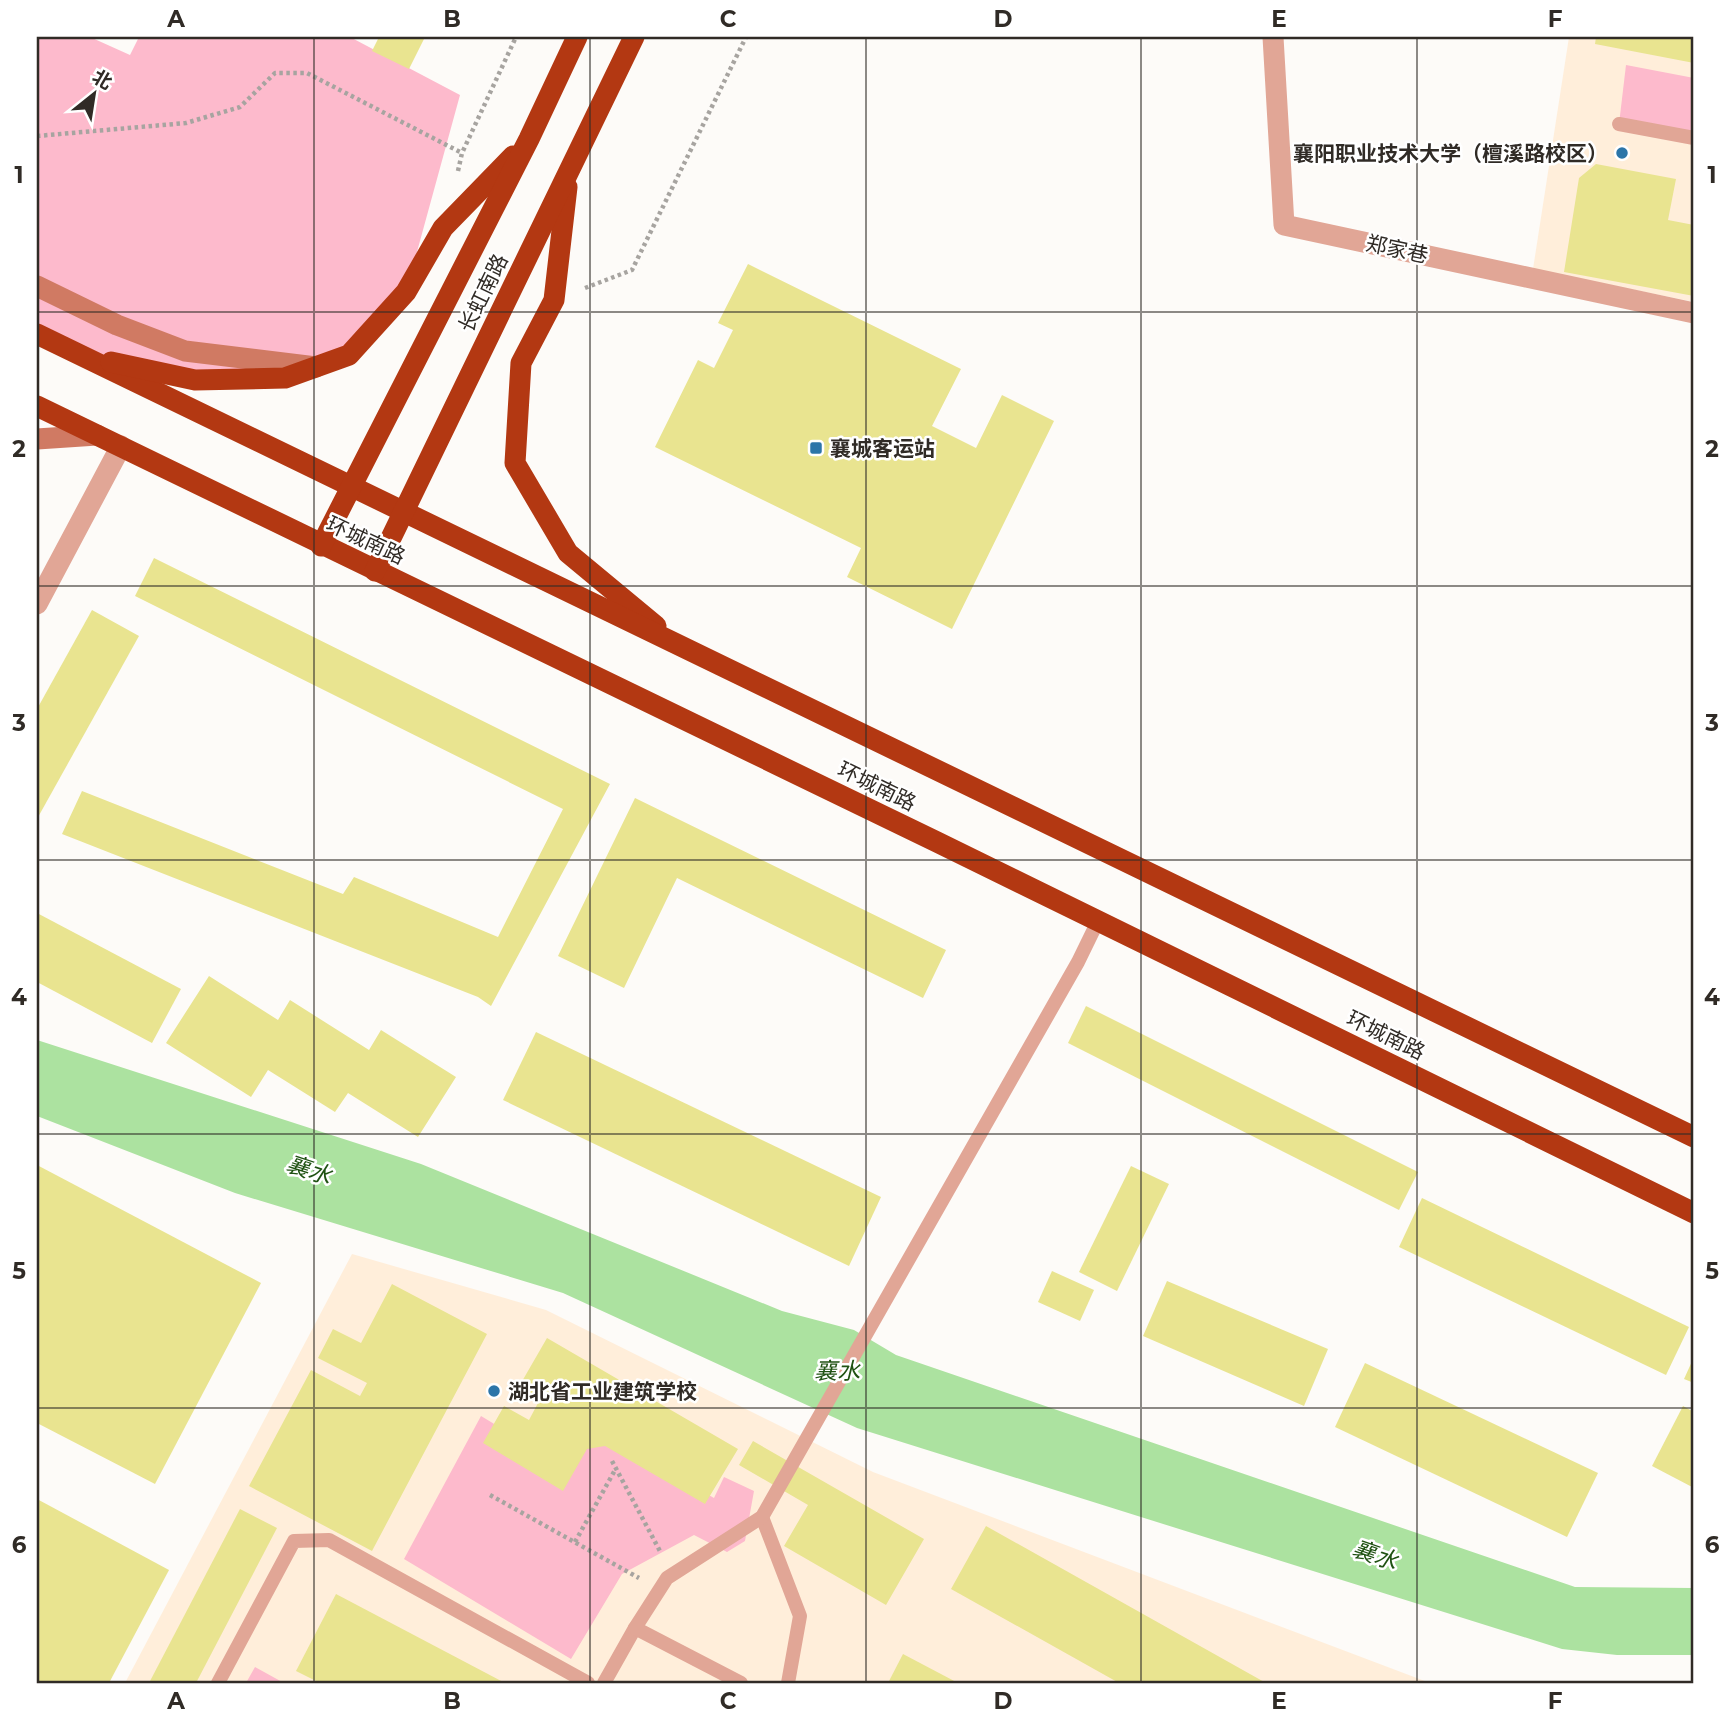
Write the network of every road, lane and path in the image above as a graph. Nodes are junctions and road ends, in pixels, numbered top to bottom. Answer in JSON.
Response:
{"nodes":[{"id":1,"x":516,"y":37,"type":"edge"},
{"id":2,"x":577,"y":37,"type":"edge"},
{"id":3,"x":634,"y":37,"type":"edge"},
{"id":4,"x":746,"y":37,"type":"edge"},
{"id":5,"x":1273,"y":37,"type":"edge"},
{"id":6,"x":1619,"y":124,"type":"dead end"},
{"id":7,"x":37,"y":136,"type":"edge"},
{"id":8,"x":1694,"y":138,"type":"edge"},
{"id":9,"x":529,"y":139,"type":"junction"},
{"id":10,"x":462,"y":153,"type":"junction"},
{"id":11,"x":568,"y":173,"type":"junction"},
{"id":12,"x":456,"y":178,"type":"dead end"},
{"id":13,"x":37,"y":286,"type":"edge"},
{"id":14,"x":554,"y":300,"type":"junction"},
{"id":15,"x":1694,"y":313,"type":"edge"},
{"id":16,"x":37,"y":334,"type":"edge"},
{"id":17,"x":81,"y":355,"type":"junction"},
{"id":18,"x":316,"y":367,"type":"junction"},
{"id":19,"x":37,"y":406,"type":"edge"},
{"id":20,"x":97,"y":435,"type":"junction"},
{"id":21,"x":37,"y":439,"type":"edge"},
{"id":22,"x":121,"y":446,"type":"junction"},
{"id":23,"x":351,"y":489,"type":"junction"},
{"id":24,"x":405,"y":512,"type":"junction"},
{"id":25,"x":321,"y":546,"type":"junction"},
{"id":26,"x":375,"y":571,"type":"junction"},
{"id":27,"x":37,"y":604,"type":"edge"},
{"id":28,"x":684,"y":649,"type":"junction"},
{"id":29,"x":1098,"y":921,"type":"junction"},
{"id":30,"x":1694,"y":1137,"type":"edge"},
{"id":31,"x":1694,"y":1213,"type":"edge"},
{"id":32,"x":612,"y":1461,"type":"dead end"},
{"id":33,"x":616,"y":1469,"type":"junction"},
{"id":34,"x":490,"y":1495,"type":"dead end"},
{"id":35,"x":762,"y":1517,"type":"junction"},
{"id":36,"x":575,"y":1542,"type":"junction"},
{"id":37,"x":673,"y":1574,"type":"junction"},
{"id":38,"x":660,"y":1590,"type":"junction"},
{"id":39,"x":635,"y":1628,"type":"junction"},
{"id":40,"x":218,"y":1683,"type":"edge"},
{"id":41,"x":588,"y":1683,"type":"edge"},
{"id":42,"x":604,"y":1683,"type":"edge"},
{"id":43,"x":741,"y":1683,"type":"edge"},
{"id":44,"x":788,"y":1683,"type":"edge"}],
"edges":[{"from":1,"to":10,"type":"path"},
{"from":2,"to":9,"type":"highway","name":"长虹南路"},
{"from":3,"to":11,"type":"highway","name":"长虹南路"},
{"from":4,"to":14,"type":"path"},
{"from":5,"to":15,"type":"street","name":"郑家巷"},
{"from":6,"to":8,"type":"lane"},
{"from":7,"to":10,"type":"path"},
{"from":9,"to":18,"type":"highway"},
{"from":9,"to":23,"type":"highway","name":"长虹南路"},
{"from":10,"to":12,"type":"path"},
{"from":11,"to":14,"type":"highway"},
{"from":11,"to":24,"type":"highway","name":"长虹南路"},
{"from":13,"to":18,"type":"street"},
{"from":14,"to":28,"type":"highway"},
{"from":16,"to":17,"type":"highway","name":"环城南路"},
{"from":17,"to":18,"type":"highway"},
{"from":17,"to":23,"type":"highway","name":"环城南路"},
{"from":19,"to":20,"type":"highway","name":"环城南路"},
{"from":20,"to":21,"type":"street"},
{"from":20,"to":22,"type":"highway","name":"环城南路"},
{"from":22,"to":25,"type":"highway","name":"环城南路"},
{"from":22,"to":27,"type":"street"},
{"from":23,"to":24,"type":"highway","name":"环城南路"},
{"from":23,"to":25,"type":"highway","name":"长虹南路"},
{"from":24,"to":26,"type":"highway","name":"长虹南路"},
{"from":24,"to":28,"type":"highway","name":"环城南路"},
{"from":25,"to":26,"type":"highway","name":"环城南路"},
{"from":26,"to":29,"type":"highway","name":"环城南路"},
{"from":28,"to":30,"type":"highway","name":"环城南路"},
{"from":29,"to":31,"type":"highway","name":"环城南路"},
{"from":29,"to":35,"type":"lane"},
{"from":32,"to":33,"type":"path"},
{"from":33,"to":36,"type":"path"},
{"from":33,"to":37,"type":"path"},
{"from":34,"to":36,"type":"path"},
{"from":35,"to":37,"type":"lane"},
{"from":35,"to":44,"type":"lane"},
{"from":36,"to":38,"type":"path"},
{"from":37,"to":38,"type":"lane"},
{"from":38,"to":39,"type":"lane"},
{"from":39,"to":42,"type":"lane"},
{"from":39,"to":43,"type":"lane"},
{"from":40,"to":41,"type":"lane"}]}
